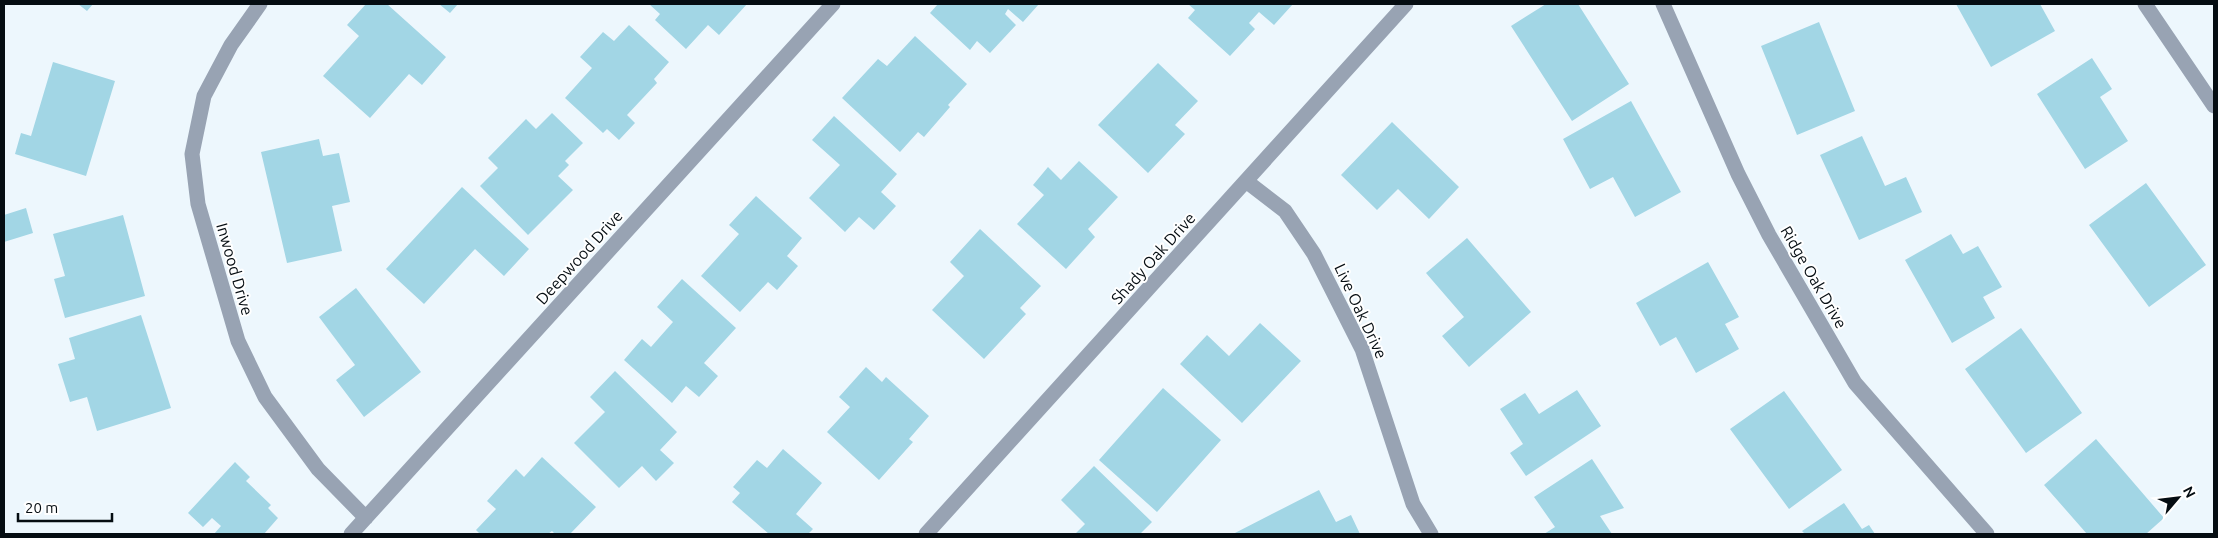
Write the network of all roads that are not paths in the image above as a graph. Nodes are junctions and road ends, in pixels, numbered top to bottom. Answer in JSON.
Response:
{"nodes":[{"id":1,"x":260,"y":4,"type":"edge"},
{"id":2,"x":832,"y":4,"type":"edge"},
{"id":3,"x":1406,"y":4,"type":"edge"},
{"id":4,"x":1663,"y":4,"type":"edge"},
{"id":5,"x":2144,"y":4,"type":"edge"},
{"id":6,"x":2214,"y":106,"type":"edge"},
{"id":7,"x":1246,"y":181,"type":"junction"},
{"id":8,"x":366,"y":518,"type":"junction"},
{"id":9,"x":351,"y":534,"type":"edge"},
{"id":10,"x":926,"y":534,"type":"edge"},
{"id":11,"x":1431,"y":534,"type":"edge"},
{"id":12,"x":1987,"y":534,"type":"edge"}],
"edges":[{"from":1,"to":8,"type":"street","name":"Inwood Drive"},
{"from":2,"to":8,"type":"street","name":"Deepwood Drive"},
{"from":3,"to":7,"type":"street","name":"Shady Oak Drive"},
{"from":4,"to":12,"type":"street","name":"Ridge Oak Drive"},
{"from":5,"to":6,"type":"street"},
{"from":7,"to":10,"type":"street","name":"Shady Oak Drive"},
{"from":7,"to":11,"type":"street","name":"Live Oak Drive"},
{"from":8,"to":9,"type":"street","name":"Deepwood Drive"}]}
